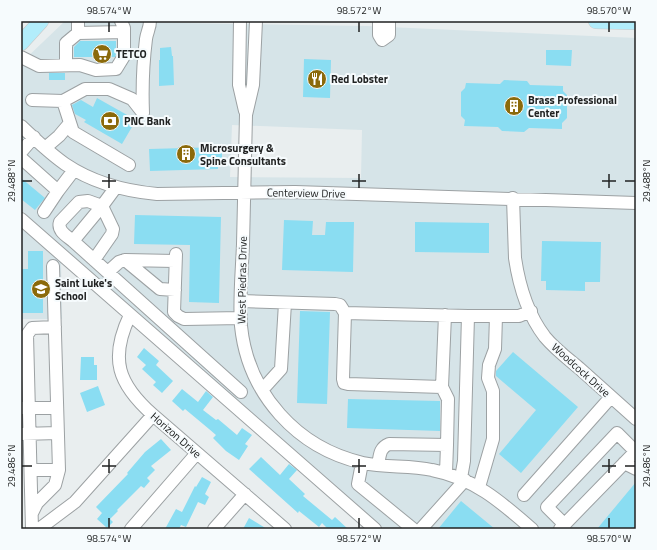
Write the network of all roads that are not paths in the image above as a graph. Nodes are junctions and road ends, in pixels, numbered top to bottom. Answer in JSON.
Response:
{"nodes":[{"id":1,"x":42,"y":21,"type":"edge"},
{"id":2,"x":150,"y":21,"type":"edge"},
{"id":3,"x":240,"y":21,"type":"edge"},
{"id":4,"x":256,"y":21,"type":"edge"},
{"id":5,"x":379,"y":21,"type":"edge"},
{"id":6,"x":389,"y":21,"type":"edge"},
{"id":7,"x":596,"y":21,"type":"edge"},
{"id":8,"x":636,"y":22,"type":"edge"},
{"id":9,"x":78,"y":27,"type":"edge"},
{"id":10,"x":123,"y":27,"type":"edge"},
{"id":11,"x":21,"y":43,"type":"edge"},
{"id":12,"x":21,"y":57,"type":"edge"},
{"id":13,"x":66,"y":65,"type":"junction"},
{"id":14,"x":32,"y":100,"type":"dead end"},
{"id":15,"x":63,"y":101,"type":"junction"},
{"id":16,"x":246,"y":115,"type":"junction"},
{"id":17,"x":70,"y":123,"type":"junction"},
{"id":18,"x":21,"y":126,"type":"edge"},
{"id":19,"x":34,"y":137,"type":"junction"},
{"id":20,"x":45,"y":148,"type":"junction"},
{"id":21,"x":21,"y":152,"type":"edge"},
{"id":22,"x":21,"y":158,"type":"edge"},
{"id":23,"x":129,"y":165,"type":"dead end"},
{"id":24,"x":74,"y":170,"type":"junction"},
{"id":25,"x":116,"y":187,"type":"junction"},
{"id":26,"x":58,"y":191,"type":"junction"},
{"id":27,"x":244,"y":192,"type":"junction"},
{"id":28,"x":513,"y":198,"type":"junction"},
{"id":29,"x":636,"y":203,"type":"edge"},
{"id":30,"x":102,"y":206,"type":"junction"},
{"id":31,"x":44,"y":212,"type":"dead end"},
{"id":32,"x":21,"y":220,"type":"edge"},
{"id":33,"x":73,"y":241,"type":"junction"},
{"id":34,"x":94,"y":260,"type":"junction"},
{"id":35,"x":125,"y":260,"type":"junction"},
{"id":36,"x":53,"y":266,"type":"dead end"},
{"id":37,"x":108,"y":272,"type":"junction"},
{"id":38,"x":175,"y":290,"type":"junction"},
{"id":39,"x":241,"y":301,"type":"junction"},
{"id":40,"x":285,"y":303,"type":"junction"},
{"id":41,"x":530,"y":311,"type":"junction"},
{"id":42,"x":345,"y":312,"type":"junction"},
{"id":43,"x":130,"y":315,"type":"junction"},
{"id":44,"x":445,"y":315,"type":"junction"},
{"id":45,"x":178,"y":316,"type":"junction"},
{"id":46,"x":468,"y":316,"type":"junction"},
{"id":47,"x":496,"y":316,"type":"junction"},
{"id":48,"x":241,"y":318,"type":"junction"},
{"id":49,"x":167,"y":325,"type":"junction"},
{"id":50,"x":55,"y":327,"type":"junction"},
{"id":51,"x":442,"y":386,"type":"junction"},
{"id":52,"x":262,"y":390,"type":"junction"},
{"id":53,"x":241,"y":392,"type":"dead end"},
{"id":54,"x":611,"y":397,"type":"junction"},
{"id":55,"x":26,"y":408,"type":"edge"},
{"id":56,"x":57,"y":408,"type":"junction"},
{"id":57,"x":153,"y":415,"type":"junction"},
{"id":58,"x":636,"y":419,"type":"edge"},
{"id":59,"x":58,"y":433,"type":"junction"},
{"id":60,"x":26,"y":434,"type":"edge"},
{"id":61,"x":447,"y":445,"type":"junction"},
{"id":62,"x":636,"y":451,"type":"edge"},
{"id":63,"x":197,"y":453,"type":"junction"},
{"id":64,"x":362,"y":463,"type":"junction"},
{"id":65,"x":624,"y":463,"type":"junction"},
{"id":66,"x":378,"y":465,"type":"junction"},
{"id":67,"x":636,"y":469,"type":"edge"},
{"id":68,"x":31,"y":470,"type":"junction"},
{"id":69,"x":59,"y":470,"type":"junction"},
{"id":70,"x":446,"y":473,"type":"junction"},
{"id":71,"x":463,"y":479,"type":"junction"},
{"id":72,"x":479,"y":486,"type":"junction"},
{"id":73,"x":245,"y":494,"type":"junction"},
{"id":74,"x":524,"y":495,"type":"dead end"},
{"id":75,"x":32,"y":513,"type":"junction"},
{"id":76,"x":562,"y":527,"type":"edge"},
{"id":77,"x":32,"y":529,"type":"edge"},
{"id":78,"x":39,"y":529,"type":"edge"},
{"id":79,"x":131,"y":529,"type":"edge"},
{"id":80,"x":214,"y":529,"type":"edge"},
{"id":81,"x":285,"y":529,"type":"edge"},
{"id":82,"x":375,"y":529,"type":"edge"},
{"id":83,"x":413,"y":529,"type":"edge"},
{"id":84,"x":421,"y":529,"type":"edge"},
{"id":85,"x":532,"y":529,"type":"edge"}],
"edges":[{"from":1,"to":11,"type":"main road"},
{"from":2,"to":15,"type":"street"},
{"from":3,"to":16,"type":"street","name":"West Piedras Drive"},
{"from":4,"to":16,"type":"street","name":"West Piedras Drive"},
{"from":5,"to":6,"type":"street"},
{"from":7,"to":8,"type":"main road"},
{"from":9,"to":10,"type":"street"},
{"from":9,"to":13,"type":"street"},
{"from":10,"to":13,"type":"street"},
{"from":12,"to":13,"type":"street"},
{"from":14,"to":15,"type":"street"},
{"from":15,"to":17,"type":"street"},
{"from":16,"to":27,"type":"street","name":"West Piedras Drive"},
{"from":17,"to":20,"type":"street"},
{"from":17,"to":23,"type":"street"},
{"from":18,"to":19,"type":"street","name":"Centerview Drive"},
{"from":19,"to":20,"type":"street","name":"Centerview Drive"},
{"from":19,"to":21,"type":"street"},
{"from":20,"to":24,"type":"street","name":"Centerview Drive"},
{"from":22,"to":26,"type":"street"},
{"from":24,"to":25,"type":"street","name":"Centerview Drive"},
{"from":24,"to":26,"type":"street"},
{"from":25,"to":27,"type":"street","name":"Centerview Drive"},
{"from":25,"to":30,"type":"street"},
{"from":26,"to":31,"type":"street"},
{"from":27,"to":28,"type":"street","name":"Centerview Drive"},
{"from":27,"to":39,"type":"street","name":"West Piedras Drive"},
{"from":28,"to":29,"type":"street","name":"Centerview Drive"},
{"from":28,"to":41,"type":"street","name":"Woodcock Drive"},
{"from":30,"to":33,"type":"street"},
{"from":30,"to":33,"type":"street"},
{"from":30,"to":34,"type":"street"},
{"from":32,"to":43,"type":"street"},
{"from":33,"to":34,"type":"street"},
{"from":34,"to":37,"type":"street"},
{"from":35,"to":37,"type":"street"},
{"from":35,"to":38,"type":"street"},
{"from":35,"to":38,"type":"street"},
{"from":36,"to":50,"type":"street"},
{"from":37,"to":49,"type":"street"},
{"from":38,"to":45,"type":"street"},
{"from":39,"to":40,"type":"street"},
{"from":39,"to":48,"type":"street","name":"West Piedras Drive"},
{"from":40,"to":42,"type":"street"},
{"from":40,"to":52,"type":"street"},
{"from":41,"to":47,"type":"street"},
{"from":41,"to":54,"type":"street","name":"Woodcock Drive"},
{"from":42,"to":44,"type":"street"},
{"from":42,"to":51,"type":"street"},
{"from":43,"to":57,"type":"street","name":"Horizon Drive"},
{"from":43,"to":82,"type":"street"},
{"from":44,"to":46,"type":"street"},
{"from":44,"to":51,"type":"street"},
{"from":45,"to":48,"type":"street"},
{"from":45,"to":49,"type":"street"},
{"from":46,"to":47,"type":"street"},
{"from":46,"to":71,"type":"street"},
{"from":47,"to":72,"type":"street"},
{"from":48,"to":52,"type":"street","name":"West Piedras Drive"},
{"from":49,"to":53,"type":"street"},
{"from":50,"to":55,"type":"street"},
{"from":50,"to":56,"type":"street"},
{"from":51,"to":61,"type":"street"},
{"from":52,"to":64,"type":"street","name":"West Piedras Drive"},
{"from":54,"to":58,"type":"street","name":"Woodcock Drive"},
{"from":54,"to":74,"type":"street"},
{"from":55,"to":56,"type":"street"},
{"from":55,"to":60,"type":"street"},
{"from":56,"to":59,"type":"street"},
{"from":57,"to":63,"type":"street","name":"Horizon Drive"},
{"from":57,"to":78,"type":"street"},
{"from":59,"to":60,"type":"street"},
{"from":59,"to":69,"type":"street"},
{"from":60,"to":68,"type":"street"},
{"from":61,"to":66,"type":"street"},
{"from":61,"to":70,"type":"street"},
{"from":62,"to":65,"type":"street"},
{"from":62,"to":76,"type":"street"},
{"from":63,"to":73,"type":"street","name":"Horizon Drive"},
{"from":63,"to":79,"type":"street"},
{"from":64,"to":66,"type":"street","name":"West Piedras Drive"},
{"from":64,"to":83,"type":"street"},
{"from":65,"to":67,"type":"street"},
{"from":65,"to":76,"type":"street"},
{"from":66,"to":70,"type":"street","name":"West Piedras Drive"},
{"from":68,"to":69,"type":"street"},
{"from":68,"to":75,"type":"street"},
{"from":69,"to":75,"type":"street"},
{"from":70,"to":71,"type":"street","name":"West Piedras Drive"},
{"from":71,"to":72,"type":"street","name":"West Piedras Drive"},
{"from":71,"to":84,"type":"street"},
{"from":72,"to":85,"type":"street","name":"West Piedras Drive"},
{"from":73,"to":80,"type":"street"},
{"from":73,"to":81,"type":"street","name":"Horizon Drive"},
{"from":75,"to":77,"type":"street"}]}
